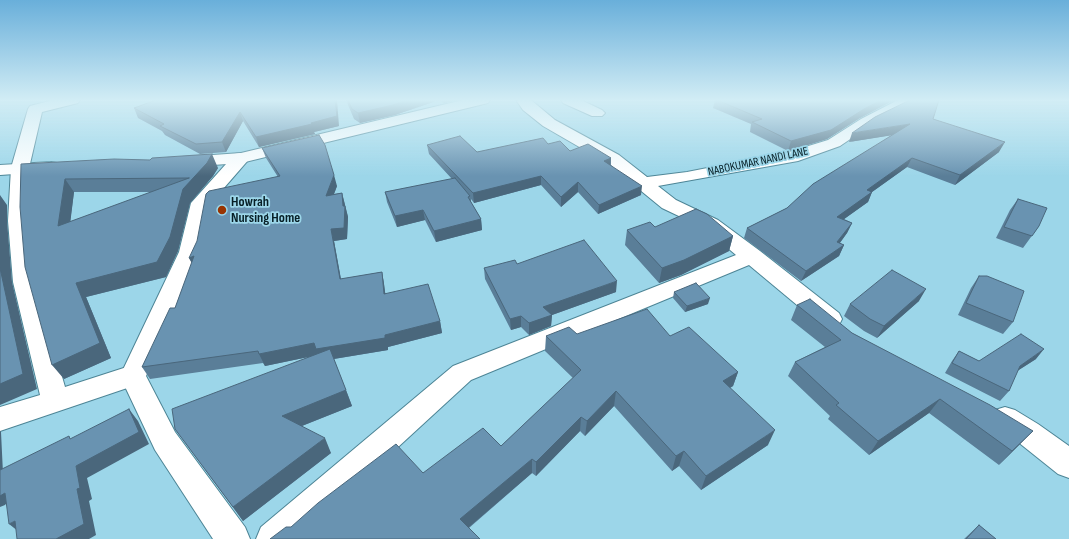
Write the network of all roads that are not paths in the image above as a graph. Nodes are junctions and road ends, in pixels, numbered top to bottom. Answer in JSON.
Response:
{"nodes":[{"id":1,"x":29,"y":125,"type":"edge"},
{"id":2,"x":378,"y":125,"type":"edge"},
{"id":3,"x":553,"y":125,"type":"edge"},
{"id":4,"x":861,"y":125,"type":"edge"},
{"id":5,"x":241,"y":158,"type":"junction"},
{"id":6,"x":167,"y":162,"type":"edge"},
{"id":7,"x":67,"y":166,"type":"edge"},
{"id":8,"x":10,"y":169,"type":"edge"},
{"id":9,"x":643,"y":183,"type":"junction"},
{"id":10,"x":752,"y":256,"type":"junction"},
{"id":11,"x":848,"y":334,"type":"edge"},
{"id":12,"x":132,"y":376,"type":"junction"},
{"id":13,"x":55,"y":401,"type":"junction"},
{"id":14,"x":990,"y":410,"type":"edge"},
{"id":15,"x":0,"y":419,"type":"edge"},
{"id":16,"x":1063,"y":453,"type":"edge"},
{"id":17,"x":233,"y":539,"type":"edge"},
{"id":18,"x":273,"y":539,"type":"edge"}],
"edges":[{"from":1,"to":8,"type":"street"},
{"from":2,"to":5,"type":"street"},
{"from":3,"to":9,"type":"street"},
{"from":4,"to":9,"type":"street","name":"NABOKUMAR NANDI LANE"},
{"from":5,"to":6,"type":"street"},
{"from":5,"to":12,"type":"street"},
{"from":7,"to":8,"type":"street"},
{"from":8,"to":13,"type":"street"},
{"from":9,"to":10,"type":"street"},
{"from":10,"to":11,"type":"street"},
{"from":10,"to":18,"type":"street"},
{"from":12,"to":13,"type":"street"},
{"from":12,"to":17,"type":"street"},
{"from":13,"to":15,"type":"street"},
{"from":14,"to":16,"type":"street"}]}
